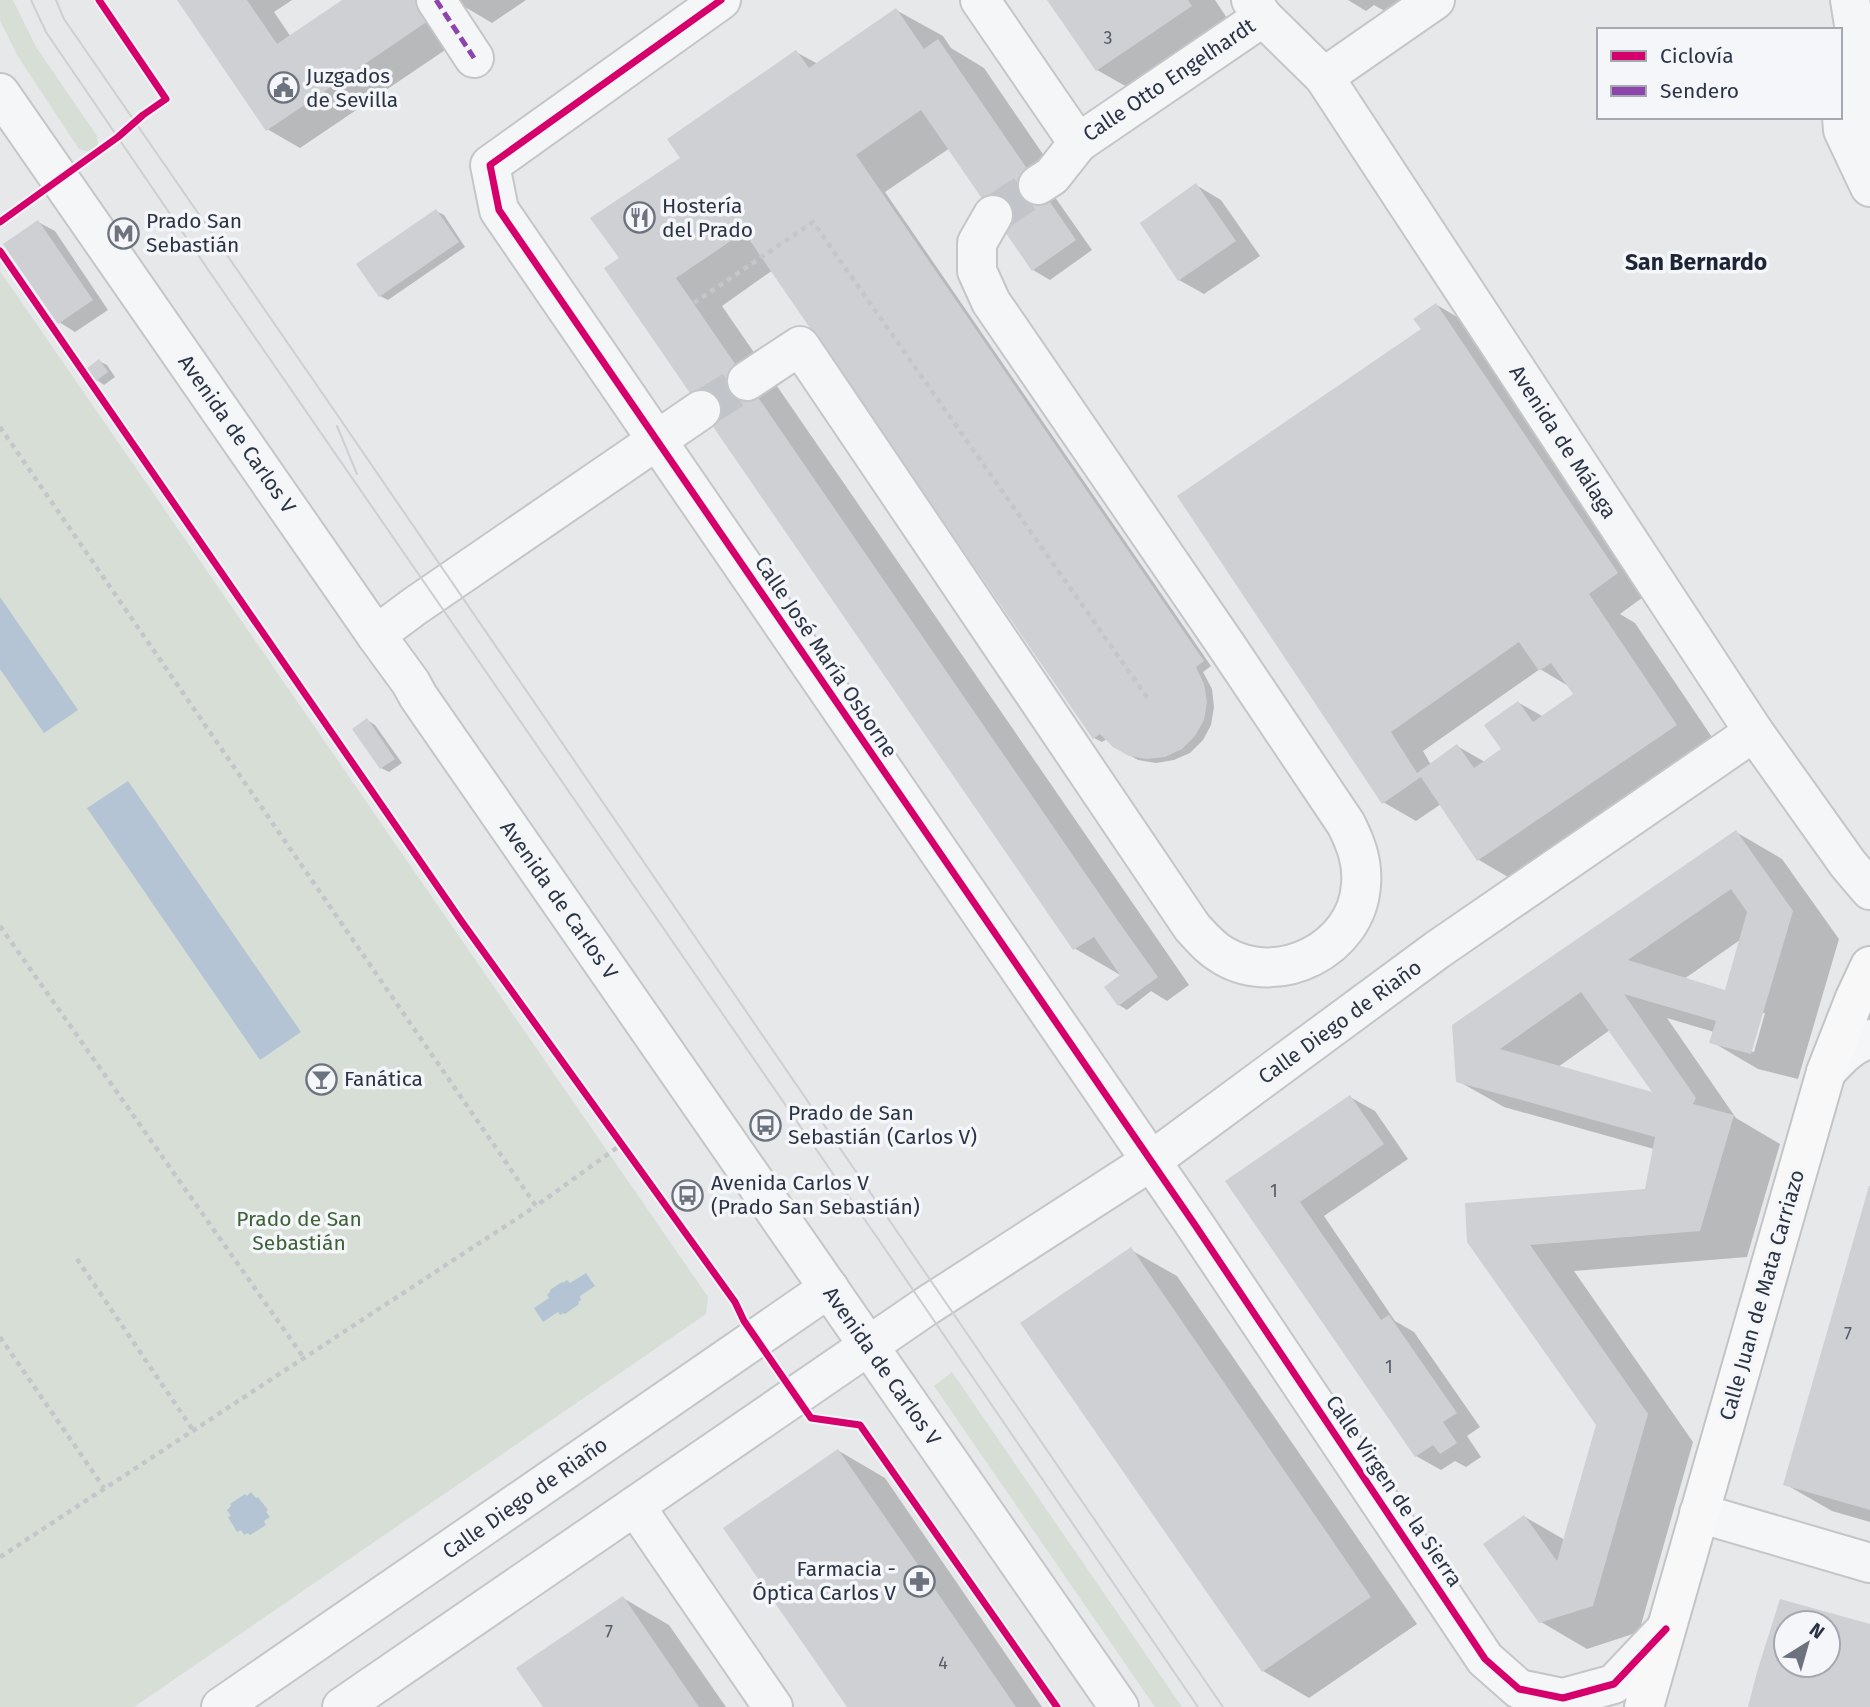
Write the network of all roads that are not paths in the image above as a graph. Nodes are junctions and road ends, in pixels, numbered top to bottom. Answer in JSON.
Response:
{"nodes":[{"id":1,"x":436,"y":0,"type":"edge"},
{"id":2,"x":721,"y":0,"type":"edge"},
{"id":3,"x":980,"y":0,"type":"edge"},
{"id":4,"x":1435,"y":0,"type":"edge"},
{"id":5,"x":1833,"y":0,"type":"edge"},
{"id":6,"x":1850,"y":0,"type":"edge"},
{"id":7,"x":1257,"y":9,"type":"edge"},
{"id":8,"x":1835,"y":28,"type":"edge"},
{"id":9,"x":474,"y":58,"type":"dead end"},
{"id":10,"x":1324,"y":77,"type":"junction"},
{"id":11,"x":0,"y":93,"type":"edge"},
{"id":12,"x":1842,"y":117,"type":"edge"},
{"id":13,"x":1870,"y":123,"type":"edge"},
{"id":14,"x":1078,"y":143,"type":"junction"},
{"id":15,"x":1038,"y":185,"type":"tunnel mouth"},
{"id":16,"x":1870,"y":187,"type":"edge"},
{"id":17,"x":993,"y":215,"type":"tunnel mouth"},
{"id":18,"x":747,"y":381,"type":"tunnel mouth"},
{"id":19,"x":701,"y":410,"type":"tunnel mouth"},
{"id":20,"x":656,"y":440,"type":"junction"},
{"id":21,"x":376,"y":635,"type":"junction"},
{"id":22,"x":1754,"y":732,"type":"junction"},
{"id":23,"x":1870,"y":890,"type":"edge"},
{"id":24,"x":1870,"y":966,"type":"edge"},
{"id":25,"x":1870,"y":1038,"type":"edge"},
{"id":26,"x":1826,"y":1072,"type":"junction"},
{"id":27,"x":1151,"y":1161,"type":"junction"},
{"id":28,"x":829,"y":1288,"type":"junction"},
{"id":29,"x":869,"y":1346,"type":"junction"},
{"id":30,"x":635,"y":1506,"type":"junction"},
{"id":31,"x":1699,"y":1513,"type":"junction"},
{"id":32,"x":1870,"y":1563,"type":"edge"},
{"id":33,"x":1666,"y":1629,"type":"junction"},
{"id":34,"x":221,"y":1707,"type":"edge"},
{"id":35,"x":342,"y":1707,"type":"edge"},
{"id":36,"x":773,"y":1707,"type":"edge"},
{"id":37,"x":1119,"y":1707,"type":"edge"},
{"id":38,"x":1644,"y":1707,"type":"edge"}],
"edges":[{"from":1,"to":9,"type":"street"},
{"from":2,"to":20,"type":"street","name":"Calle José María Osborne"},
{"from":3,"to":14,"type":"street","name":"Calle Otto Engelhardt"},
{"from":4,"to":10,"type":"street"},
{"from":5,"to":8,"type":"street"},
{"from":6,"to":13,"type":"street"},
{"from":7,"to":10,"type":"street","name":"Avenida de Málaga"},
{"from":7,"to":14,"type":"street","name":"Calle Otto Engelhardt"},
{"from":10,"to":22,"type":"street","name":"Avenida de Málaga"},
{"from":11,"to":21,"type":"street","name":"Avenida de Carlos V"},
{"from":12,"to":16,"type":"street"},
{"from":14,"to":15,"type":"street"},
{"from":17,"to":18,"type":"street"},
{"from":19,"to":20,"type":"street"},
{"from":20,"to":21,"type":"street"},
{"from":20,"to":27,"type":"street","name":"Calle José María Osborne"},
{"from":21,"to":28,"type":"street","name":"Avenida de Carlos V"},
{"from":22,"to":23,"type":"street","name":"Avenida de Málaga"},
{"from":22,"to":27,"type":"street","name":"Calle Diego de Riaño"},
{"from":24,"to":26,"type":"main road","name":"Calle Juan de Mata Carriazo"},
{"from":25,"to":26,"type":"street"},
{"from":26,"to":31,"type":"main road","name":"Calle Juan de Mata Carriazo"},
{"from":27,"to":29,"type":"street","name":"Calle Diego de Riaño"},
{"from":27,"to":33,"type":"street","name":"Calle Virgen de la Sierra"},
{"from":28,"to":29,"type":"street","name":"Avenida de Carlos V"},
{"from":28,"to":34,"type":"street","name":"Calle Diego de Riaño"},
{"from":29,"to":30,"type":"street"},
{"from":29,"to":37,"type":"street","name":"Avenida de Carlos V"},
{"from":30,"to":35,"type":"street"},
{"from":30,"to":36,"type":"street"},
{"from":31,"to":32,"type":"street"},
{"from":31,"to":33,"type":"main road","name":"Calle Juan de Mata Carriazo"},
{"from":33,"to":38,"type":"main road","name":"Calle Juan de Mata Carriazo"}]}
